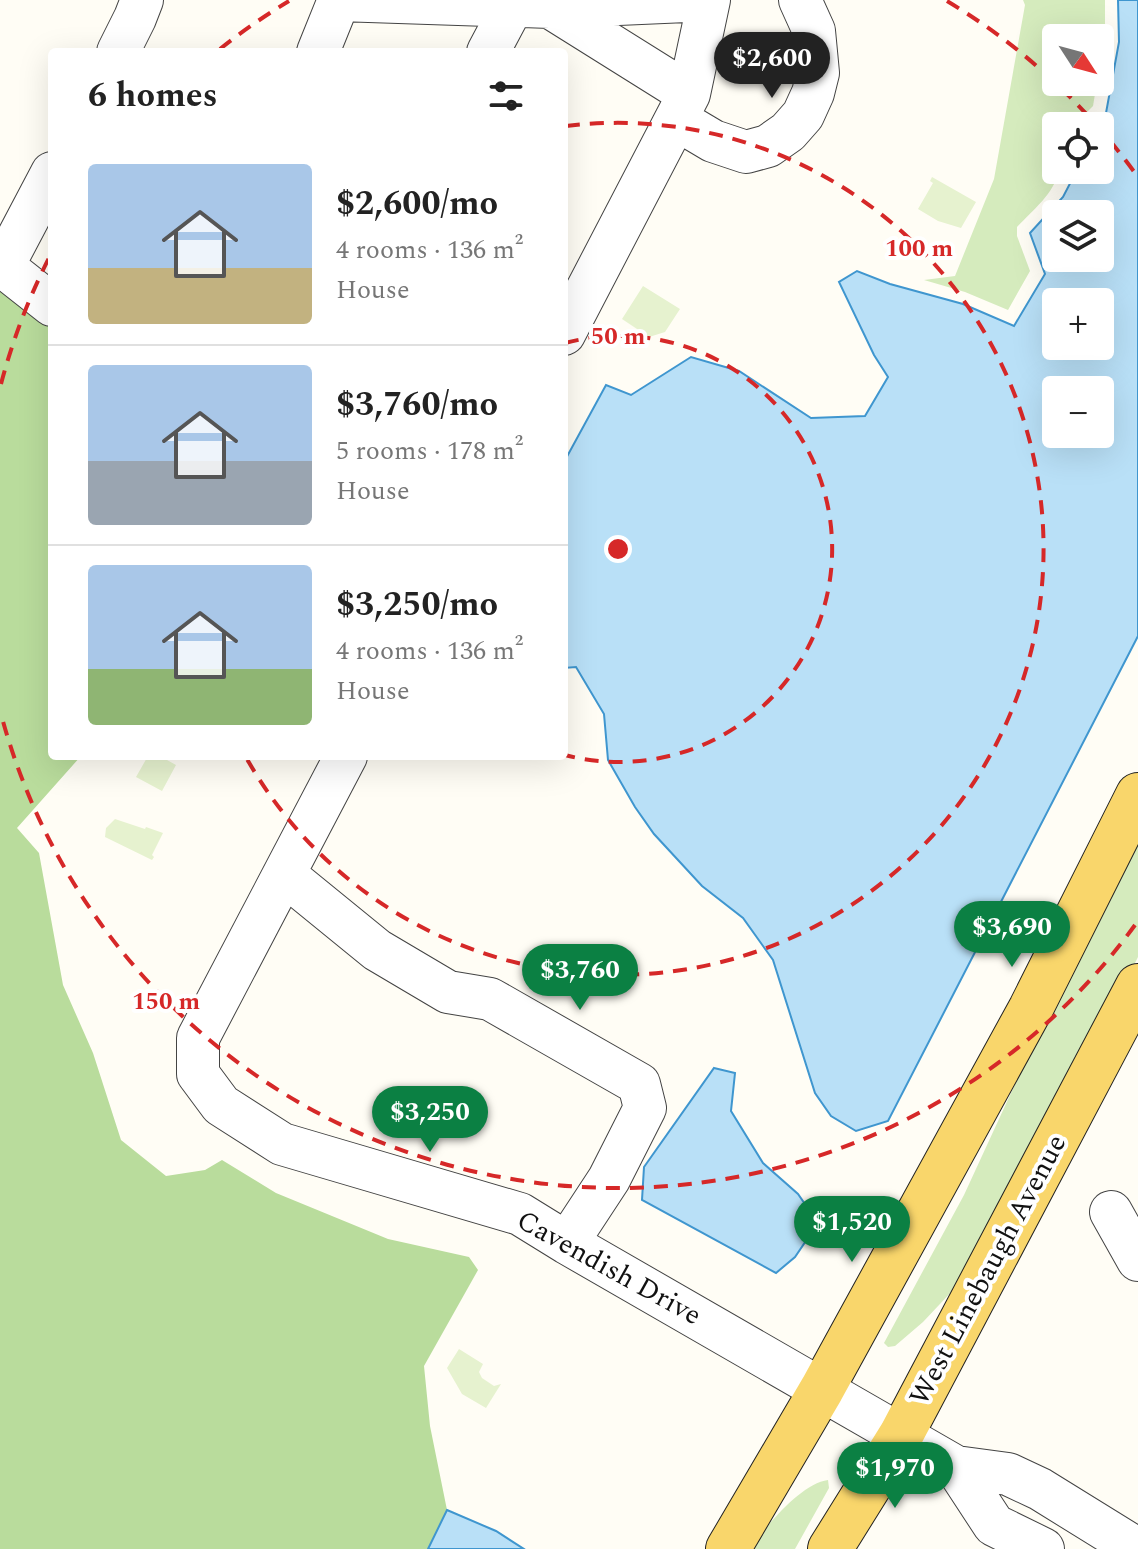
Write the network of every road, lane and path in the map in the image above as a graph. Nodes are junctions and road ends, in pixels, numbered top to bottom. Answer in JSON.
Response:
{"nodes":[{"id":1,"x":142,"y":0,"type":"edge"},
{"id":2,"x":339,"y":0,"type":"edge"},
{"id":3,"x":709,"y":0,"type":"edge"},
{"id":4,"x":800,"y":0,"type":"edge"},
{"id":5,"x":527,"y":4,"type":"edge"},
{"id":6,"x":120,"y":48,"type":"edge"},
{"id":7,"x":320,"y":48,"type":"edge"},
{"id":8,"x":491,"y":48,"type":"edge"},
{"id":9,"x":683,"y":106,"type":"junction"},
{"id":10,"x":48,"y":180,"type":"edge"},
{"id":11,"x":2,"y":265,"type":"edge"},
{"id":12,"x":48,"y":302,"type":"edge"},
{"id":13,"x":568,"y":326,"type":"edge"},
{"id":14,"x":344,"y":760,"type":"edge"},
{"id":15,"x":1138,"y":795,"type":"edge"},
{"id":16,"x":285,"y":875,"type":"junction"},
{"id":17,"x":1138,"y":986,"type":"edge"},
{"id":18,"x":1111,"y":1212,"type":"dead end"},
{"id":19,"x":567,"y":1243,"type":"junction"},
{"id":20,"x":1138,"y":1260,"type":"edge"},
{"id":21,"x":822,"y":1389,"type":"junction"},
{"id":22,"x":901,"y":1435,"type":"junction"},
{"id":23,"x":956,"y":1467,"type":"junction"},
{"id":24,"x":1056,"y":1499,"type":"junction"},
{"id":25,"x":1038,"y":1546,"type":"edge"},
{"id":26,"x":728,"y":1549,"type":"edge"},
{"id":27,"x":830,"y":1549,"type":"edge"},
{"id":28,"x":1137,"y":1549,"type":"edge"}],
"edges":[{"from":1,"to":6,"type":"street"},
{"from":2,"to":5,"type":"street"},
{"from":2,"to":7,"type":"street"},
{"from":3,"to":5,"type":"street"},
{"from":3,"to":9,"type":"street"},
{"from":4,"to":9,"type":"street"},
{"from":5,"to":8,"type":"street"},
{"from":5,"to":9,"type":"street"},
{"from":9,"to":13,"type":"street"},
{"from":10,"to":11,"type":"street"},
{"from":11,"to":12,"type":"street"},
{"from":14,"to":16,"type":"street","name":"Cavendish Drive"},
{"from":15,"to":21,"type":"main road"},
{"from":16,"to":19,"type":"street"},
{"from":16,"to":19,"type":"street","name":"Cavendish Drive"},
{"from":17,"to":22,"type":"main road","name":"West Linebaugh Avenue"},
{"from":18,"to":20,"type":"street"},
{"from":19,"to":21,"type":"street","name":"Cavendish Drive"},
{"from":21,"to":22,"type":"street","name":"Cavendish Drive"},
{"from":21,"to":26,"type":"main road"},
{"from":22,"to":23,"type":"street","name":"Cavendish Drive"},
{"from":22,"to":27,"type":"main road","name":"West Linebaugh Avenue"},
{"from":23,"to":24,"type":"street"},
{"from":23,"to":25,"type":"street"},
{"from":24,"to":25,"type":"street"},
{"from":24,"to":28,"type":"street"}]}
